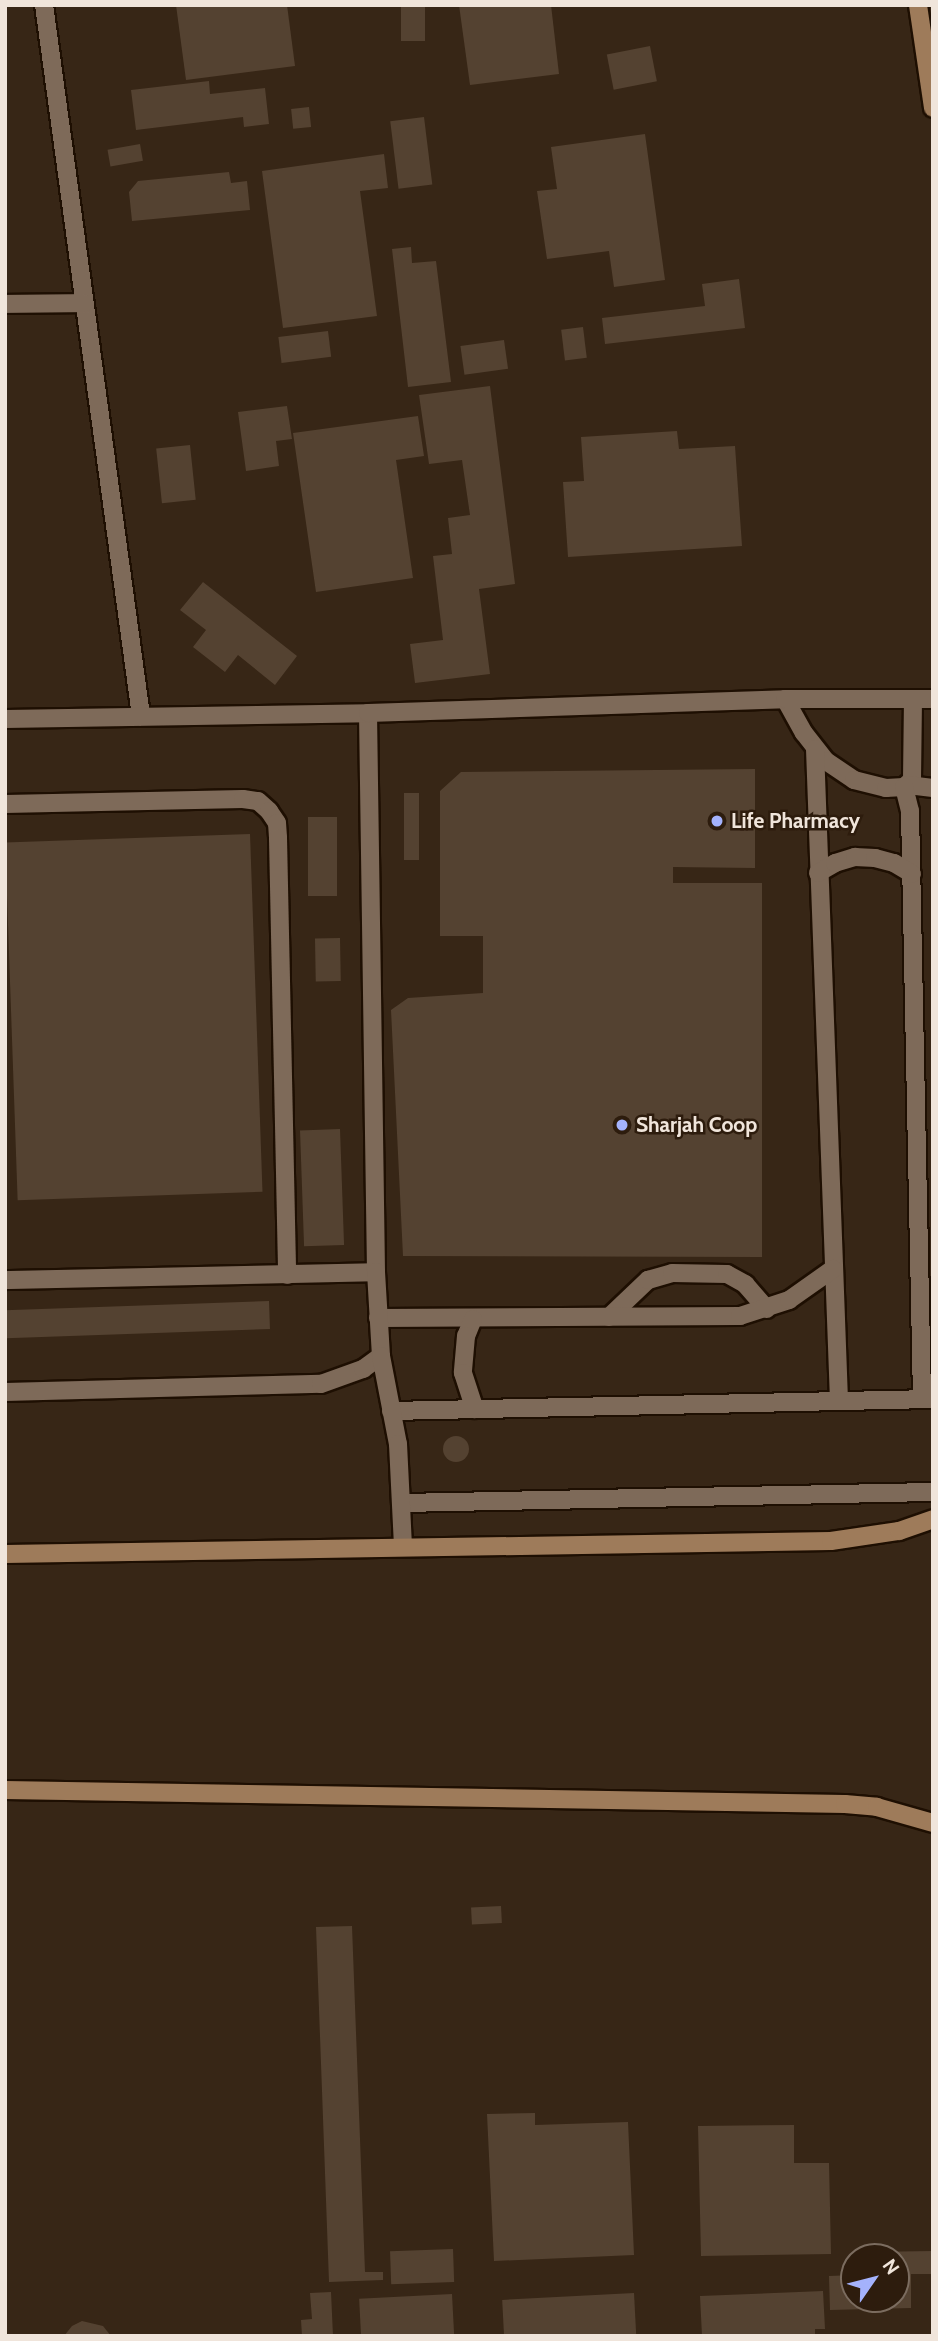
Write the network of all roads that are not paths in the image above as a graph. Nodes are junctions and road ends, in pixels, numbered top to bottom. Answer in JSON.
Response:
{"nodes":[{"id":1,"x":44,"y":5,"type":"edge"},
{"id":2,"x":918,"y":5,"type":"edge"},
{"id":3,"x":933,"y":108,"type":"edge"},
{"id":4,"x":84,"y":303,"type":"junction"},
{"id":5,"x":5,"y":304,"type":"edge"},
{"id":6,"x":785,"y":699,"type":"junction"},
{"id":7,"x":913,"y":699,"type":"junction"},
{"id":8,"x":933,"y":699,"type":"edge"},
{"id":9,"x":368,"y":713,"type":"junction"},
{"id":10,"x":141,"y":716,"type":"junction"},
{"id":11,"x":5,"y":719,"type":"edge"},
{"id":12,"x":815,"y":748,"type":"junction"},
{"id":13,"x":906,"y":786,"type":"junction"},
{"id":14,"x":933,"y":788,"type":"edge"},
{"id":15,"x":5,"y":804,"type":"edge"},
{"id":16,"x":818,"y":873,"type":"junction"},
{"id":17,"x":912,"y":874,"type":"junction"},
{"id":18,"x":833,"y":1269,"type":"junction"},
{"id":19,"x":376,"y":1272,"type":"junction"},
{"id":20,"x":287,"y":1275,"type":"junction"},
{"id":21,"x":5,"y":1280,"type":"edge"},
{"id":22,"x":767,"y":1309,"type":"junction"},
{"id":23,"x":609,"y":1317,"type":"junction"},
{"id":24,"x":378,"y":1318,"type":"junction"},
{"id":25,"x":473,"y":1319,"type":"junction"},
{"id":26,"x":381,"y":1356,"type":"junction"},
{"id":27,"x":927,"y":1377,"type":"edge"},
{"id":28,"x":5,"y":1392,"type":"edge"},
{"id":29,"x":927,"y":1399,"type":"edge"},
{"id":30,"x":838,"y":1401,"type":"junction"},
{"id":31,"x":475,"y":1409,"type":"junction"},
{"id":32,"x":391,"y":1411,"type":"junction"},
{"id":33,"x":933,"y":1492,"type":"edge"},
{"id":34,"x":402,"y":1503,"type":"junction"},
{"id":35,"x":933,"y":1519,"type":"edge"},
{"id":36,"x":403,"y":1546,"type":"junction"},
{"id":37,"x":5,"y":1554,"type":"edge"},
{"id":38,"x":5,"y":1790,"type":"edge"},
{"id":39,"x":933,"y":1823,"type":"edge"}],
"edges":[{"from":1,"to":4,"type":"street"},
{"from":2,"to":3,"type":"main road"},
{"from":4,"to":5,"type":"street"},
{"from":4,"to":10,"type":"street"},
{"from":6,"to":7,"type":"street"},
{"from":6,"to":9,"type":"street"},
{"from":6,"to":12,"type":"street"},
{"from":7,"to":8,"type":"street"},
{"from":7,"to":13,"type":"street"},
{"from":9,"to":10,"type":"street"},
{"from":9,"to":19,"type":"street"},
{"from":10,"to":11,"type":"street"},
{"from":12,"to":13,"type":"street"},
{"from":12,"to":16,"type":"street"},
{"from":13,"to":14,"type":"street"},
{"from":13,"to":17,"type":"street"},
{"from":15,"to":20,"type":"street"},
{"from":16,"to":17,"type":"street"},
{"from":16,"to":18,"type":"street"},
{"from":17,"to":27,"type":"street"},
{"from":18,"to":22,"type":"street"},
{"from":18,"to":30,"type":"street"},
{"from":19,"to":20,"type":"street"},
{"from":19,"to":24,"type":"street"},
{"from":20,"to":21,"type":"street"},
{"from":22,"to":23,"type":"street"},
{"from":22,"to":23,"type":"street"},
{"from":23,"to":25,"type":"street"},
{"from":24,"to":25,"type":"street"},
{"from":24,"to":26,"type":"street"},
{"from":25,"to":31,"type":"street"},
{"from":26,"to":28,"type":"street"},
{"from":26,"to":32,"type":"street"},
{"from":27,"to":29,"type":"street"},
{"from":29,"to":30,"type":"street"},
{"from":30,"to":31,"type":"street"},
{"from":31,"to":32,"type":"street"},
{"from":32,"to":34,"type":"street"},
{"from":33,"to":34,"type":"street"},
{"from":34,"to":36,"type":"street"},
{"from":35,"to":36,"type":"main road"},
{"from":36,"to":37,"type":"main road"},
{"from":38,"to":39,"type":"main road"}]}
